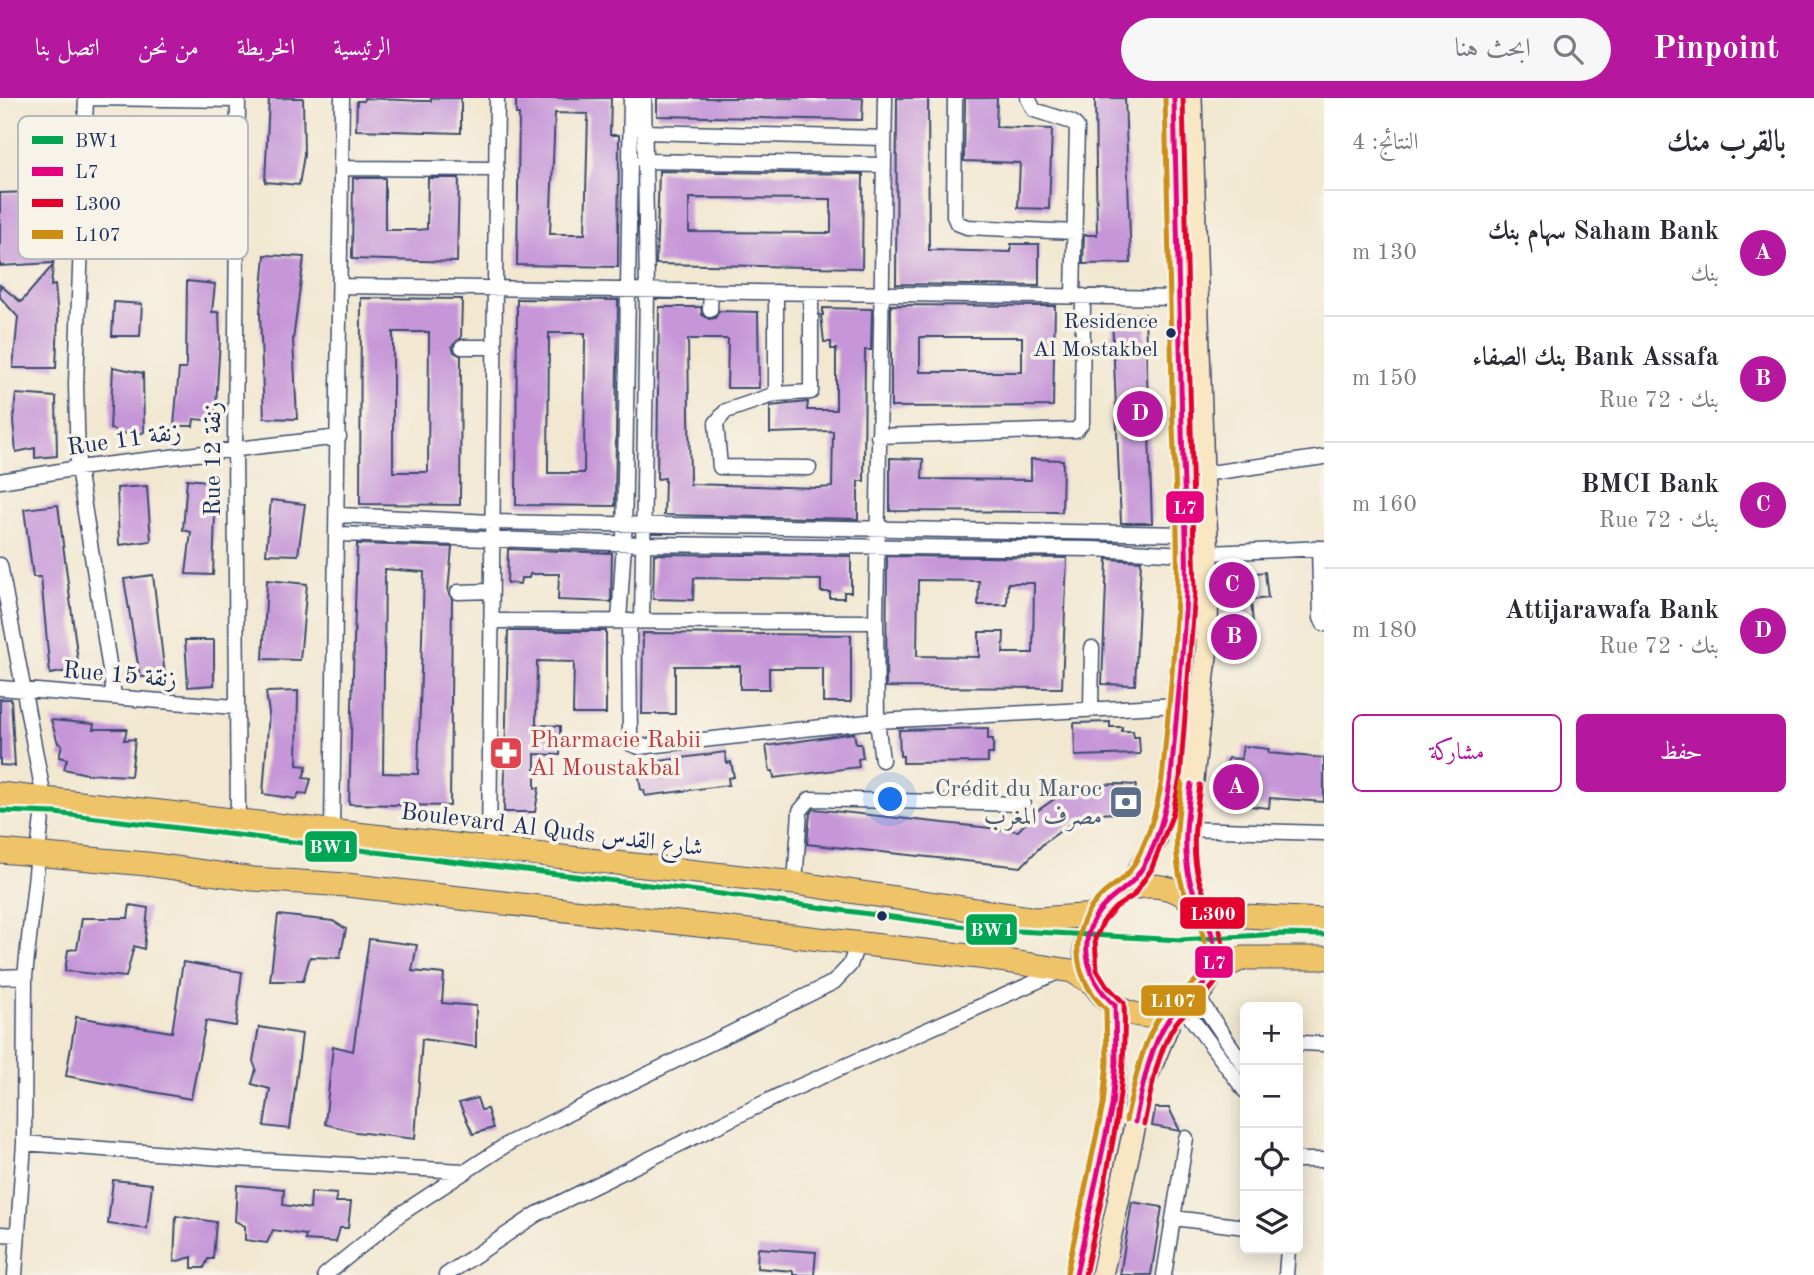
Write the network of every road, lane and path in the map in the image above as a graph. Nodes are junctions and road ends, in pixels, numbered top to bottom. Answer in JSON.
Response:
{"nodes":[{"id":1,"x":86,"y":98,"type":"edge"},
{"id":2,"x":92,"y":98,"type":"edge"},
{"id":3,"x":342,"y":98,"type":"edge"},
{"id":4,"x":498,"y":98,"type":"edge"},
{"id":5,"x":631,"y":98,"type":"edge"},
{"id":6,"x":645,"y":98,"type":"edge"},
{"id":7,"x":885,"y":98,"type":"edge"},
{"id":8,"x":955,"y":98,"type":"edge"},
{"id":9,"x":1028,"y":98,"type":"edge"},
{"id":10,"x":1174,"y":98,"type":"edge"},
{"id":11,"x":1191,"y":98,"type":"edge"},
{"id":12,"x":238,"y":99,"type":"edge"},
{"id":13,"x":85,"y":116,"type":"edge"},
{"id":14,"x":644,"y":132,"type":"junction"},
{"id":15,"x":884,"y":138,"type":"junction"},
{"id":16,"x":643,"y":161,"type":"junction"},
{"id":17,"x":884,"y":164,"type":"junction"},
{"id":18,"x":342,"y":168,"type":"junction"},
{"id":19,"x":497,"y":169,"type":"junction"},
{"id":20,"x":1075,"y":232,"type":"junction"},
{"id":21,"x":80,"y":259,"type":"edge"},
{"id":22,"x":237,"y":259,"type":"edge"},
{"id":23,"x":341,"y":286,"type":"junction"},
{"id":24,"x":495,"y":288,"type":"junction"},
{"id":25,"x":625,"y":290,"type":"junction"},
{"id":26,"x":647,"y":290,"type":"junction"},
{"id":27,"x":711,"y":291,"type":"junction"},
{"id":28,"x":776,"y":292,"type":"junction"},
{"id":29,"x":811,"y":293,"type":"junction"},
{"id":30,"x":880,"y":293,"type":"junction"},
{"id":31,"x":1078,"y":296,"type":"junction"},
{"id":32,"x":1178,"y":298,"type":"junction"},
{"id":33,"x":710,"y":310,"type":"dead end"},
{"id":34,"x":462,"y":347,"type":"dead end"},
{"id":35,"x":495,"y":347,"type":"junction"},
{"id":36,"x":776,"y":394,"type":"junction"},
{"id":37,"x":878,"y":436,"type":"junction"},
{"id":38,"x":339,"y":437,"type":"junction"},
{"id":39,"x":235,"y":448,"type":"junction"},
{"id":40,"x":1324,"y":457,"type":"edge"},
{"id":41,"x":78,"y":468,"type":"junction"},
{"id":42,"x":809,"y":468,"type":"dead end"},
{"id":43,"x":1203,"y":474,"type":"junction"},
{"id":44,"x":0,"y":481,"type":"edge"},
{"id":45,"x":338,"y":515,"type":"junction"},
{"id":46,"x":492,"y":522,"type":"junction"},
{"id":47,"x":624,"y":524,"type":"junction"},
{"id":48,"x":642,"y":524,"type":"junction"},
{"id":49,"x":877,"y":527,"type":"junction"},
{"id":50,"x":338,"y":534,"type":"junction"},
{"id":51,"x":492,"y":541,"type":"junction"},
{"id":52,"x":624,"y":543,"type":"junction"},
{"id":53,"x":642,"y":544,"type":"junction"},
{"id":54,"x":877,"y":545,"type":"junction"},
{"id":55,"x":1194,"y":547,"type":"junction"},
{"id":56,"x":1321,"y":548,"type":"edge"},
{"id":57,"x":0,"y":565,"type":"edge"},
{"id":58,"x":492,"y":591,"type":"junction"},
{"id":59,"x":458,"y":592,"type":"dead end"},
{"id":60,"x":491,"y":621,"type":"junction"},
{"id":61,"x":630,"y":621,"type":"junction"},
{"id":62,"x":876,"y":622,"type":"junction"},
{"id":63,"x":1324,"y":624,"type":"edge"},
{"id":64,"x":1092,"y":648,"type":"dead end"},
{"id":65,"x":0,"y":688,"type":"edge"},
{"id":66,"x":23,"y":688,"type":"junction"},
{"id":67,"x":114,"y":695,"type":"junction"},
{"id":68,"x":1178,"y":705,"type":"junction"},
{"id":69,"x":235,"y":707,"type":"junction"},
{"id":70,"x":1091,"y":709,"type":"junction"},
{"id":71,"x":877,"y":720,"type":"junction"},
{"id":72,"x":882,"y":760,"type":"dead end"},
{"id":73,"x":0,"y":794,"type":"edge"},
{"id":74,"x":44,"y":798,"type":"junction"},
{"id":75,"x":1023,"y":804,"type":"dead end"},
{"id":76,"x":238,"y":820,"type":"junction"},
{"id":77,"x":1186,"y":829,"type":"junction"},
{"id":78,"x":332,"y":830,"type":"junction"},
{"id":79,"x":1324,"y":833,"type":"edge"},
{"id":80,"x":489,"y":848,"type":"junction"},
{"id":81,"x":0,"y":851,"type":"edge"},
{"id":82,"x":36,"y":854,"type":"junction"},
{"id":83,"x":796,"y":883,"type":"junction"},
{"id":84,"x":1128,"y":890,"type":"junction"},
{"id":85,"x":1201,"y":911,"type":"junction"},
{"id":86,"x":1097,"y":915,"type":"junction"},
{"id":87,"x":1324,"y":920,"type":"edge"},
{"id":88,"x":857,"y":945,"type":"junction"},
{"id":89,"x":1324,"y":958,"type":"edge"},
{"id":90,"x":1063,"y":970,"type":"junction"},
{"id":91,"x":1212,"y":972,"type":"junction"},
{"id":92,"x":0,"y":976,"type":"edge"},
{"id":93,"x":25,"y":976,"type":"junction"},
{"id":94,"x":1094,"y":984,"type":"junction"},
{"id":95,"x":1115,"y":1005,"type":"junction"},
{"id":96,"x":1185,"y":1005,"type":"junction"},
{"id":97,"x":1303,"y":1043,"type":"edge"},
{"id":98,"x":1324,"y":1044,"type":"edge"},
{"id":99,"x":1243,"y":1065,"type":"edge"},
{"id":100,"x":1240,"y":1088,"type":"edge"},
{"id":101,"x":1186,"y":1138,"type":"dead end"},
{"id":102,"x":24,"y":1143,"type":"junction"},
{"id":103,"x":1303,"y":1160,"type":"edge"},
{"id":104,"x":1324,"y":1160,"type":"edge"},
{"id":105,"x":463,"y":1171,"type":"junction"},
{"id":106,"x":1174,"y":1218,"type":"junction"},
{"id":107,"x":1240,"y":1226,"type":"edge"},
{"id":108,"x":0,"y":1234,"type":"edge"},
{"id":109,"x":18,"y":1235,"type":"junction"},
{"id":110,"x":1288,"y":1254,"type":"edge"},
{"id":111,"x":15,"y":1275,"type":"edge"},
{"id":112,"x":325,"y":1275,"type":"edge"},
{"id":113,"x":446,"y":1275,"type":"edge"},
{"id":114,"x":1076,"y":1275,"type":"edge"},
{"id":115,"x":1102,"y":1275,"type":"edge"},
{"id":116,"x":1164,"y":1275,"type":"edge"},
{"id":117,"x":1286,"y":1275,"type":"edge"}],
"edges":[{"from":1,"to":13,"type":"street"},
{"from":2,"to":12,"type":"street"},
{"from":3,"to":18,"type":"street"},
{"from":4,"to":19,"type":"street"},
{"from":5,"to":25,"type":"street"},
{"from":6,"to":14,"type":"street"},
{"from":7,"to":15,"type":"street"},
{"from":8,"to":20,"type":"street"},
{"from":9,"to":20,"type":"street"},
{"from":10,"to":32,"type":"street"},
{"from":11,"to":43,"type":"street"},
{"from":14,"to":15,"type":"street"},
{"from":14,"to":16,"type":"street"},
{"from":15,"to":17,"type":"street"},
{"from":16,"to":17,"type":"street"},
{"from":16,"to":26,"type":"street"},
{"from":17,"to":30,"type":"street"},
{"from":18,"to":19,"type":"street"},
{"from":18,"to":23,"type":"street"},
{"from":19,"to":24,"type":"street"},
{"from":20,"to":31,"type":"street"},
{"from":21,"to":41,"type":"street"},
{"from":22,"to":39,"type":"street","name":"Rue 12 زنقة"},
{"from":23,"to":24,"type":"street"},
{"from":23,"to":38,"type":"street"},
{"from":24,"to":25,"type":"street"},
{"from":24,"to":35,"type":"street"},
{"from":25,"to":26,"type":"street"},
{"from":25,"to":47,"type":"street"},
{"from":26,"to":27,"type":"street"},
{"from":26,"to":48,"type":"street"},
{"from":27,"to":28,"type":"street"},
{"from":27,"to":33,"type":"street"},
{"from":28,"to":29,"type":"street"},
{"from":28,"to":36,"type":"street"},
{"from":29,"to":30,"type":"street"},
{"from":29,"to":36,"type":"street"},
{"from":30,"to":31,"type":"street"},
{"from":30,"to":37,"type":"street"},
{"from":31,"to":32,"type":"street"},
{"from":31,"to":37,"type":"street"},
{"from":32,"to":55,"type":"street"},
{"from":34,"to":35,"type":"street"},
{"from":35,"to":46,"type":"street"},
{"from":36,"to":42,"type":"street"},
{"from":37,"to":49,"type":"street"},
{"from":38,"to":39,"type":"street","name":"Rue 11 زنقة"},
{"from":38,"to":45,"type":"street"},
{"from":39,"to":41,"type":"street","name":"Rue 11 زنقة"},
{"from":39,"to":69,"type":"street","name":"Rue 12 زنقة"},
{"from":40,"to":43,"type":"street"},
{"from":41,"to":44,"type":"street","name":"Rue 11 زنقة"},
{"from":41,"to":67,"type":"street"},
{"from":43,"to":55,"type":"street"},
{"from":45,"to":46,"type":"street"},
{"from":45,"to":50,"type":"street"},
{"from":46,"to":47,"type":"street"},
{"from":46,"to":51,"type":"street"},
{"from":47,"to":48,"type":"street"},
{"from":47,"to":52,"type":"street"},
{"from":48,"to":49,"type":"street"},
{"from":48,"to":53,"type":"street"},
{"from":49,"to":54,"type":"street"},
{"from":49,"to":55,"type":"street"},
{"from":50,"to":51,"type":"street"},
{"from":50,"to":78,"type":"street"},
{"from":51,"to":52,"type":"street"},
{"from":51,"to":58,"type":"street"},
{"from":52,"to":53,"type":"street"},
{"from":52,"to":61,"type":"street"},
{"from":53,"to":54,"type":"street"},
{"from":53,"to":61,"type":"street"},
{"from":54,"to":55,"type":"street"},
{"from":54,"to":62,"type":"street"},
{"from":55,"to":56,"type":"street"},
{"from":55,"to":68,"type":"street"},
{"from":55,"to":77,"type":"street"},
{"from":56,"to":63,"type":"street"},
{"from":57,"to":66,"type":"street"},
{"from":58,"to":59,"type":"street"},
{"from":58,"to":60,"type":"street"},
{"from":60,"to":61,"type":"street"},
{"from":60,"to":80,"type":"street"},
{"from":61,"to":62,"type":"street"},
{"from":61,"to":71,"type":"street"},
{"from":62,"to":71,"type":"street"},
{"from":64,"to":70,"type":"street"},
{"from":65,"to":66,"type":"street","name":"Rue 15 زنقة"},
{"from":66,"to":67,"type":"street","name":"Rue 15 زنقة"},
{"from":66,"to":74,"type":"street"},
{"from":67,"to":69,"type":"street","name":"Rue 15 زنقة"},
{"from":68,"to":70,"type":"street"},
{"from":68,"to":84,"type":"street"},
{"from":69,"to":76,"type":"street","name":"Rue 12 زنقة"},
{"from":70,"to":71,"type":"street"},
{"from":71,"to":72,"type":"street"},
{"from":73,"to":74,"type":"main road","name":"Boulevard Al Quds شارع القدس"},
{"from":74,"to":76,"type":"main road","name":"Boulevard Al Quds شارع القدس"},
{"from":74,"to":82,"type":"street"},
{"from":75,"to":83,"type":"street"},
{"from":76,"to":78,"type":"main road","name":"Boulevard Al Quds شارع القدس"},
{"from":77,"to":79,"type":"street"},
{"from":77,"to":85,"type":"street"},
{"from":78,"to":80,"type":"main road","name":"Boulevard Al Quds شارع القدس"},
{"from":80,"to":83,"type":"main road","name":"Boulevard Al Quds شارع القدس"},
{"from":81,"to":82,"type":"main road"},
{"from":82,"to":88,"type":"main road"},
{"from":82,"to":93,"type":"street"},
{"from":83,"to":86,"type":"main road","name":"Boulevard Al Quds شارع القدس"},
{"from":84,"to":85,"type":"main road"},
{"from":84,"to":86,"type":"main road"},
{"from":85,"to":87,"type":"main road"},
{"from":85,"to":91,"type":"main road"},
{"from":86,"to":94,"type":"main road"},
{"from":88,"to":90,"type":"main road"},
{"from":88,"to":105,"type":"street"},
{"from":89,"to":91,"type":"main road"},
{"from":90,"to":94,"type":"main road"},
{"from":90,"to":113,"type":"street"},
{"from":91,"to":96,"type":"main road"},
{"from":92,"to":93,"type":"street"},
{"from":93,"to":102,"type":"street"},
{"from":94,"to":95,"type":"main road"},
{"from":95,"to":96,"type":"main road"},
{"from":95,"to":114,"type":"street"},
{"from":96,"to":99,"type":"street"},
{"from":96,"to":100,"type":"street"},
{"from":96,"to":115,"type":"street"},
{"from":97,"to":98,"type":"street"},
{"from":101,"to":106,"type":"street"},
{"from":102,"to":105,"type":"street"},
{"from":102,"to":109,"type":"street"},
{"from":103,"to":104,"type":"street"},
{"from":105,"to":112,"type":"street"},
{"from":106,"to":107,"type":"street"},
{"from":106,"to":116,"type":"street"},
{"from":108,"to":109,"type":"street"},
{"from":109,"to":111,"type":"street"},
{"from":110,"to":117,"type":"street"}]}
